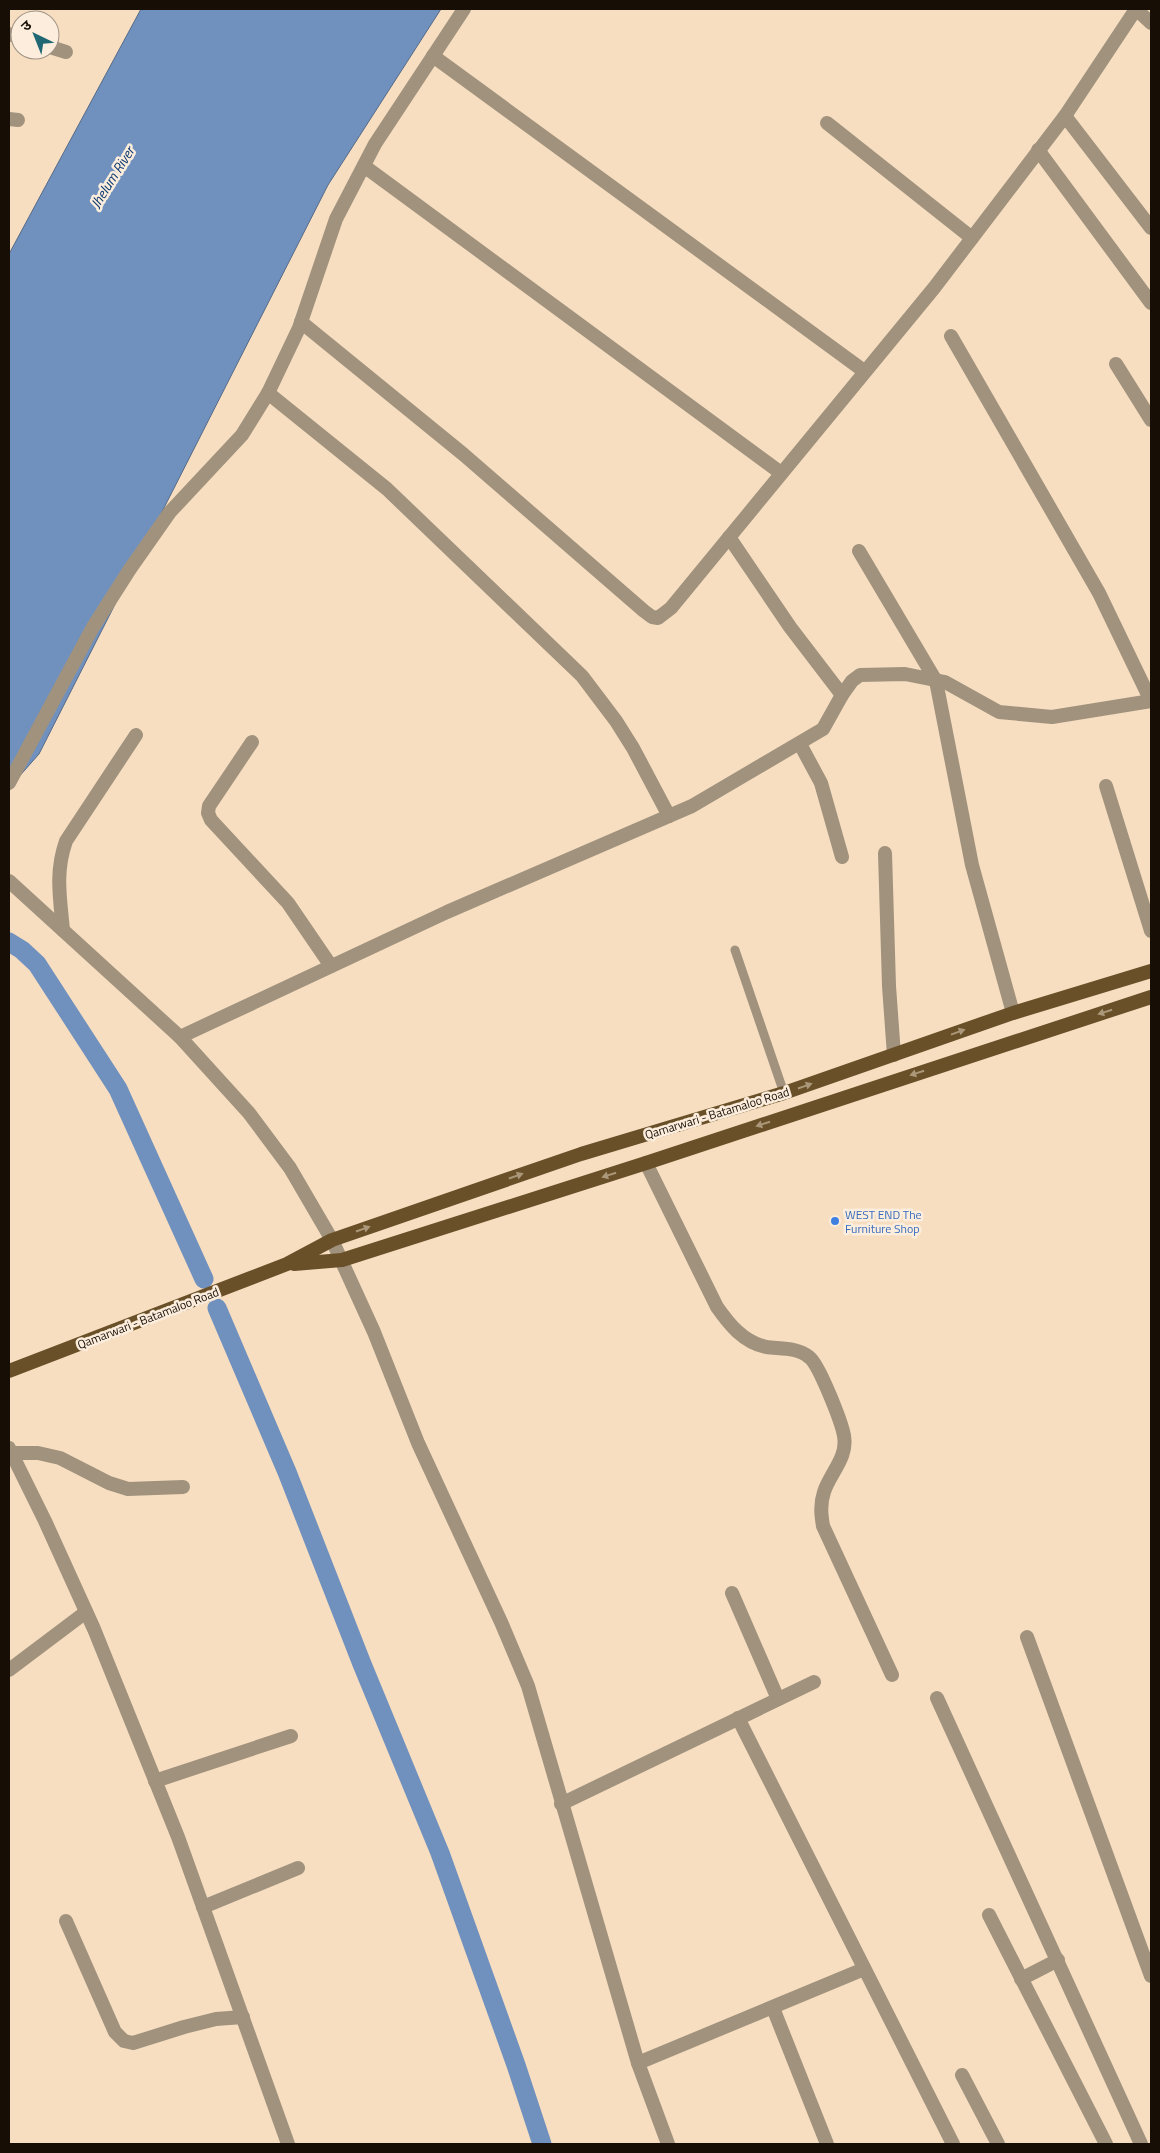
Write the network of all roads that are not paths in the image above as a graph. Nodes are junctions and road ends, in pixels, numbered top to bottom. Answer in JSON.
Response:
{"nodes":[{"id":1,"x":464,"y":9,"type":"edge"},
{"id":2,"x":1136,"y":9,"type":"edge"},
{"id":3,"x":1151,"y":23,"type":"edge"},
{"id":4,"x":60,"y":50,"type":"edge"},
{"id":5,"x":66,"y":52,"type":"dead end"},
{"id":6,"x":433,"y":56,"type":"junction"},
{"id":7,"x":1065,"y":116,"type":"junction"},
{"id":8,"x":828,"y":123,"type":"dead end"},
{"id":9,"x":1038,"y":150,"type":"junction"},
{"id":10,"x":364,"y":166,"type":"junction"},
{"id":11,"x":1151,"y":228,"type":"edge"},
{"id":12,"x":972,"y":238,"type":"junction"},
{"id":13,"x":1151,"y":303,"type":"edge"},
{"id":14,"x":301,"y":322,"type":"junction"},
{"id":15,"x":951,"y":336,"type":"dead end"},
{"id":16,"x":1116,"y":364,"type":"dead end"},
{"id":17,"x":864,"y":371,"type":"junction"},
{"id":18,"x":268,"y":393,"type":"junction"},
{"id":19,"x":1151,"y":420,"type":"edge"},
{"id":20,"x":781,"y":473,"type":"junction"},
{"id":21,"x":729,"y":537,"type":"junction"},
{"id":22,"x":859,"y":551,"type":"dead end"},
{"id":23,"x":936,"y":681,"type":"junction"},
{"id":24,"x":842,"y":695,"type":"junction"},
{"id":25,"x":1151,"y":701,"type":"edge"},
{"id":26,"x":136,"y":735,"type":"dead end"},
{"id":27,"x":252,"y":742,"type":"dead end"},
{"id":28,"x":800,"y":744,"type":"junction"},
{"id":29,"x":9,"y":783,"type":"edge"},
{"id":30,"x":1106,"y":786,"type":"dead end"},
{"id":31,"x":669,"y":816,"type":"junction"},
{"id":32,"x":885,"y":853,"type":"dead end"},
{"id":33,"x":842,"y":857,"type":"dead end"},
{"id":34,"x":9,"y":881,"type":"edge"},
{"id":35,"x":63,"y":930,"type":"junction"},
{"id":36,"x":1151,"y":931,"type":"edge"},
{"id":37,"x":735,"y":950,"type":"dead end"},
{"id":38,"x":331,"y":966,"type":"junction"},
{"id":39,"x":1151,"y":971,"type":"edge"},
{"id":40,"x":1151,"y":997,"type":"edge"},
{"id":41,"x":1013,"y":1013,"type":"junction"},
{"id":42,"x":180,"y":1037,"type":"junction"},
{"id":43,"x":894,"y":1055,"type":"junction"},
{"id":44,"x":784,"y":1093,"type":"junction"},
{"id":45,"x":646,"y":1163,"type":"junction"},
{"id":46,"x":332,"y":1240,"type":"junction"},
{"id":47,"x":342,"y":1260,"type":"junction"},
{"id":48,"x":287,"y":1264,"type":"junction"},
{"id":49,"x":9,"y":1371,"type":"edge"},
{"id":50,"x":11,"y":1450,"type":"edge"},
{"id":51,"x":183,"y":1487,"type":"dead end"},
{"id":52,"x":732,"y":1593,"type":"dead end"},
{"id":53,"x":86,"y":1612,"type":"junction"},
{"id":54,"x":1027,"y":1638,"type":"dead end"},
{"id":55,"x":9,"y":1670,"type":"edge"},
{"id":56,"x":892,"y":1675,"type":"dead end"},
{"id":57,"x":814,"y":1682,"type":"dead end"},
{"id":58,"x":937,"y":1698,"type":"dead end"},
{"id":59,"x":778,"y":1699,"type":"junction"},
{"id":60,"x":738,"y":1718,"type":"junction"},
{"id":61,"x":291,"y":1736,"type":"dead end"},
{"id":62,"x":155,"y":1781,"type":"junction"},
{"id":63,"x":561,"y":1804,"type":"junction"},
{"id":64,"x":298,"y":1868,"type":"dead end"},
{"id":65,"x":203,"y":1907,"type":"junction"},
{"id":66,"x":989,"y":1915,"type":"dead end"},
{"id":67,"x":66,"y":1921,"type":"dead end"},
{"id":68,"x":1058,"y":1960,"type":"junction"},
{"id":69,"x":864,"y":1969,"type":"junction"},
{"id":70,"x":1151,"y":1976,"type":"edge"},
{"id":71,"x":1021,"y":1979,"type":"junction"},
{"id":72,"x":773,"y":2008,"type":"junction"},
{"id":73,"x":243,"y":2018,"type":"junction"},
{"id":74,"x":638,"y":2062,"type":"junction"},
{"id":75,"x":962,"y":2075,"type":"dead end"},
{"id":76,"x":288,"y":2144,"type":"edge"},
{"id":77,"x":668,"y":2144,"type":"edge"},
{"id":78,"x":827,"y":2144,"type":"edge"},
{"id":79,"x":953,"y":2144,"type":"edge"},
{"id":80,"x":998,"y":2144,"type":"edge"},
{"id":81,"x":1106,"y":2144,"type":"edge"},
{"id":82,"x":1142,"y":2144,"type":"edge"}],
"edges":[{"from":1,"to":6,"type":"street"},
{"from":2,"to":3,"type":"street"},
{"from":2,"to":7,"type":"street"},
{"from":4,"to":5,"type":"street"},
{"from":6,"to":10,"type":"street"},
{"from":6,"to":17,"type":"street"},
{"from":7,"to":9,"type":"street"},
{"from":7,"to":11,"type":"street"},
{"from":8,"to":12,"type":"street"},
{"from":9,"to":12,"type":"street"},
{"from":9,"to":13,"type":"street"},
{"from":10,"to":14,"type":"street"},
{"from":10,"to":20,"type":"street"},
{"from":12,"to":17,"type":"street"},
{"from":14,"to":18,"type":"street"},
{"from":14,"to":21,"type":"street"},
{"from":15,"to":25,"type":"street"},
{"from":16,"to":19,"type":"street"},
{"from":17,"to":20,"type":"street"},
{"from":18,"to":29,"type":"street"},
{"from":18,"to":31,"type":"street"},
{"from":20,"to":21,"type":"street"},
{"from":21,"to":24,"type":"street"},
{"from":22,"to":23,"type":"street"},
{"from":23,"to":24,"type":"street"},
{"from":23,"to":25,"type":"street"},
{"from":23,"to":41,"type":"street"},
{"from":24,"to":28,"type":"street"},
{"from":26,"to":35,"type":"street"},
{"from":27,"to":38,"type":"street"},
{"from":28,"to":31,"type":"street"},
{"from":28,"to":33,"type":"street"},
{"from":30,"to":36,"type":"street"},
{"from":31,"to":38,"type":"street"},
{"from":32,"to":43,"type":"street"},
{"from":34,"to":35,"type":"street"},
{"from":35,"to":42,"type":"street"},
{"from":37,"to":44,"type":"lane"},
{"from":38,"to":42,"type":"street"},
{"from":39,"to":41,"type":"main road","name":"Qamarwari - Batamaloo Road"},
{"from":40,"to":45,"type":"main road","name":"Qamarwari - Batamaloo Road","one_way":true},
{"from":43,"to":41,"type":"main road","name":"Qamarwari - Batamaloo Road","one_way":true},
{"from":42,"to":46,"type":"street"},
{"from":44,"to":43,"type":"main road","name":"Qamarwari - Batamaloo Road","one_way":true},
{"from":46,"to":44,"type":"main road","name":"Qamarwari - Batamaloo Road","one_way":true},
{"from":45,"to":47,"type":"main road","name":"Qamarwari - Batamaloo Road","one_way":true},
{"from":45,"to":56,"type":"street"},
{"from":46,"to":47,"type":"street"},
{"from":46,"to":48,"type":"main road","name":"Qamarwari - Batamaloo Road"},
{"from":47,"to":48,"type":"main road","name":"Qamarwari - Batamaloo Road"},
{"from":47,"to":63,"type":"street"},
{"from":48,"to":49,"type":"main road","name":"Qamarwari - Batamaloo Road"},
{"from":50,"to":51,"type":"street"},
{"from":50,"to":53,"type":"street"},
{"from":52,"to":59,"type":"street"},
{"from":53,"to":55,"type":"street"},
{"from":53,"to":62,"type":"street"},
{"from":54,"to":70,"type":"street"},
{"from":57,"to":59,"type":"street"},
{"from":58,"to":68,"type":"street"},
{"from":59,"to":60,"type":"street"},
{"from":60,"to":63,"type":"street"},
{"from":60,"to":69,"type":"street"},
{"from":61,"to":62,"type":"street"},
{"from":62,"to":65,"type":"street"},
{"from":63,"to":74,"type":"street"},
{"from":64,"to":65,"type":"street"},
{"from":65,"to":73,"type":"street"},
{"from":66,"to":71,"type":"street"},
{"from":67,"to":73,"type":"street"},
{"from":68,"to":71,"type":"street"},
{"from":68,"to":82,"type":"street"},
{"from":69,"to":72,"type":"street"},
{"from":69,"to":79,"type":"street"},
{"from":71,"to":81,"type":"street"},
{"from":72,"to":74,"type":"street"},
{"from":72,"to":78,"type":"street"},
{"from":73,"to":76,"type":"street"},
{"from":74,"to":77,"type":"street"},
{"from":75,"to":80,"type":"street"}]}
